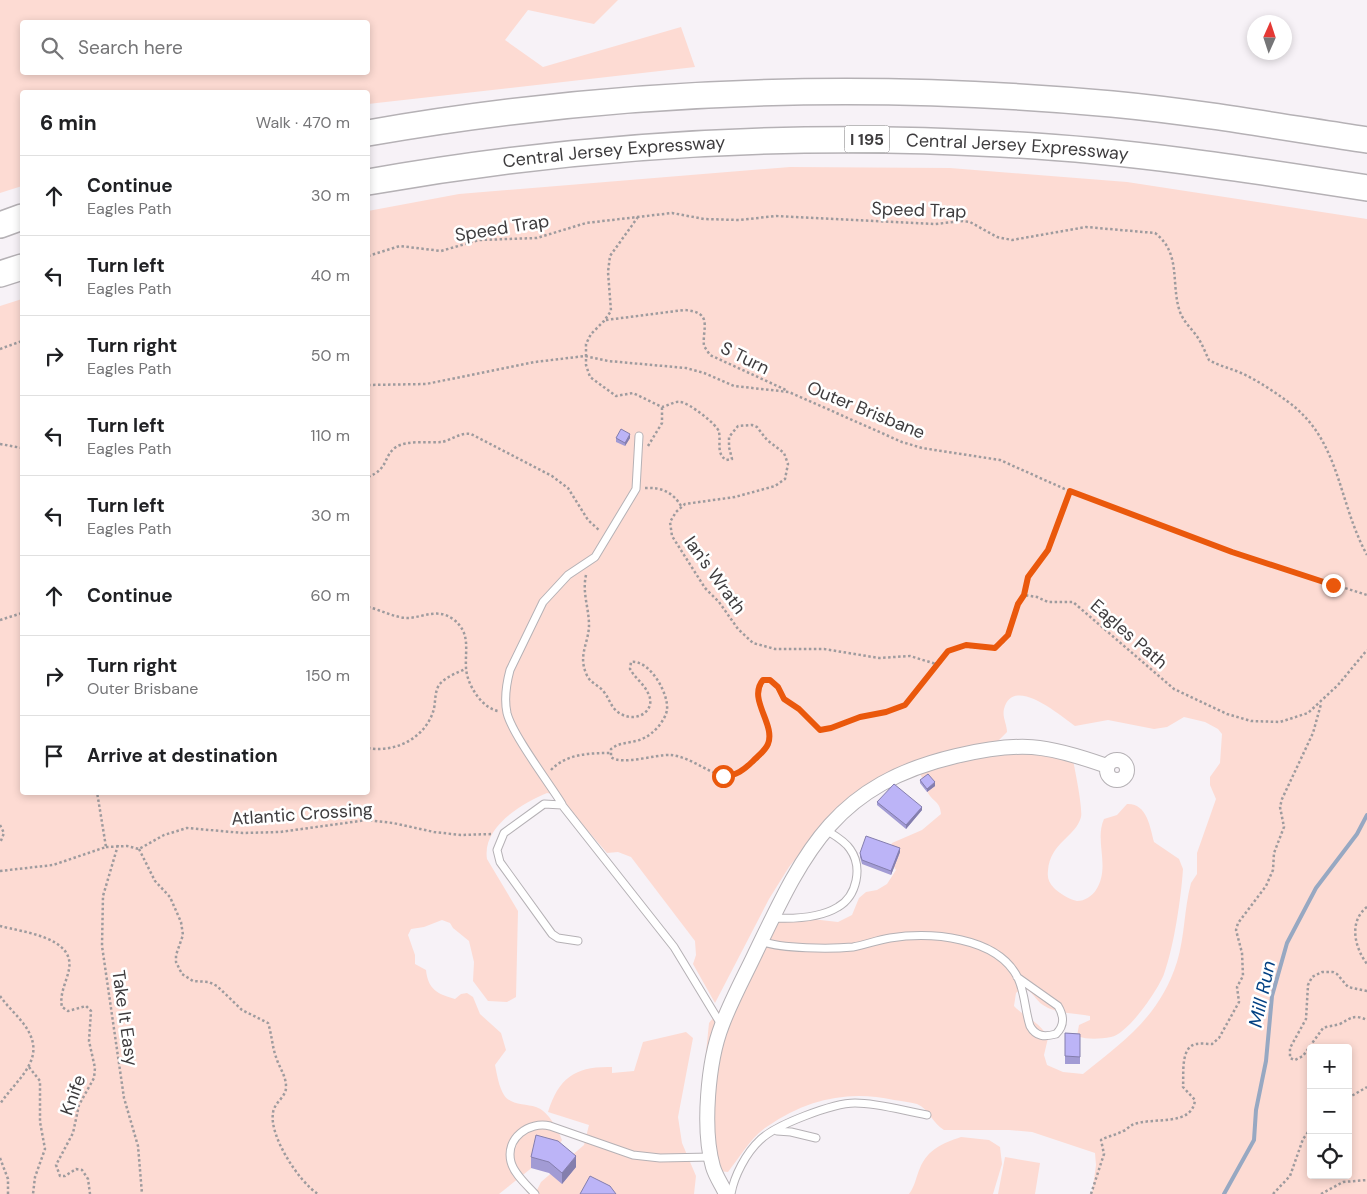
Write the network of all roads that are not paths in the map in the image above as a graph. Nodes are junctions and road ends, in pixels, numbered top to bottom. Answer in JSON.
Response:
{"nodes":[{"id":1,"x":370,"y":134,"type":"edge"},
{"id":2,"x":1367,"y":140,"type":"edge"},
{"id":3,"x":370,"y":182,"type":"edge"},
{"id":4,"x":1367,"y":188,"type":"edge"},
{"id":5,"x":20,"y":218,"type":"edge"},
{"id":6,"x":0,"y":225,"type":"edge"},
{"id":7,"x":20,"y":268,"type":"edge"},
{"id":8,"x":0,"y":274,"type":"edge"},
{"id":9,"x":639,"y":436,"type":"dead end"},
{"id":10,"x":1107,"y":766,"type":"dead end"},
{"id":11,"x":562,"y":805,"type":"junction"},
{"id":12,"x":826,"y":830,"type":"junction"},
{"id":13,"x":772,"y":918,"type":"junction"},
{"id":14,"x":578,"y":941,"type":"dead end"},
{"id":15,"x":761,"y":941,"type":"junction"},
{"id":16,"x":1017,"y":977,"type":"junction"},
{"id":17,"x":722,"y":1026,"type":"junction"},
{"id":18,"x":927,"y":1115,"type":"dead end"},
{"id":19,"x":772,"y":1132,"type":"junction"},
{"id":20,"x":816,"y":1138,"type":"dead end"},
{"id":21,"x":711,"y":1157,"type":"junction"},
{"id":22,"x":717,"y":1177,"type":"junction"},
{"id":23,"x":735,"y":1179,"type":"junction"},
{"id":24,"x":535,"y":1194,"type":"edge"},
{"id":25,"x":726,"y":1194,"type":"edge"},
{"id":26,"x":731,"y":1194,"type":"edge"}],
"edges":[{"from":1,"to":2,"type":"highway"},
{"from":3,"to":4,"type":"highway","name":"Central Jersey Expressway","number":"I 195"},
{"from":5,"to":6,"type":"highway"},
{"from":7,"to":8,"type":"highway"},
{"from":9,"to":11,"type":"lane"},
{"from":10,"to":12,"type":"street"},
{"from":11,"to":14,"type":"lane"},
{"from":11,"to":17,"type":"lane"},
{"from":12,"to":13,"type":"street"},
{"from":12,"to":13,"type":"lane"},
{"from":13,"to":15,"type":"street"},
{"from":15,"to":16,"type":"lane"},
{"from":15,"to":17,"type":"street"},
{"from":16,"to":16,"type":"lane"},
{"from":17,"to":21,"type":"street"},
{"from":18,"to":19,"type":"lane"},
{"from":19,"to":20,"type":"lane"},
{"from":19,"to":23,"type":"lane"},
{"from":21,"to":22,"type":"street"},
{"from":21,"to":24,"type":"lane"},
{"from":22,"to":23,"type":"lane"},
{"from":22,"to":25,"type":"street"},
{"from":23,"to":26,"type":"lane"}]}
